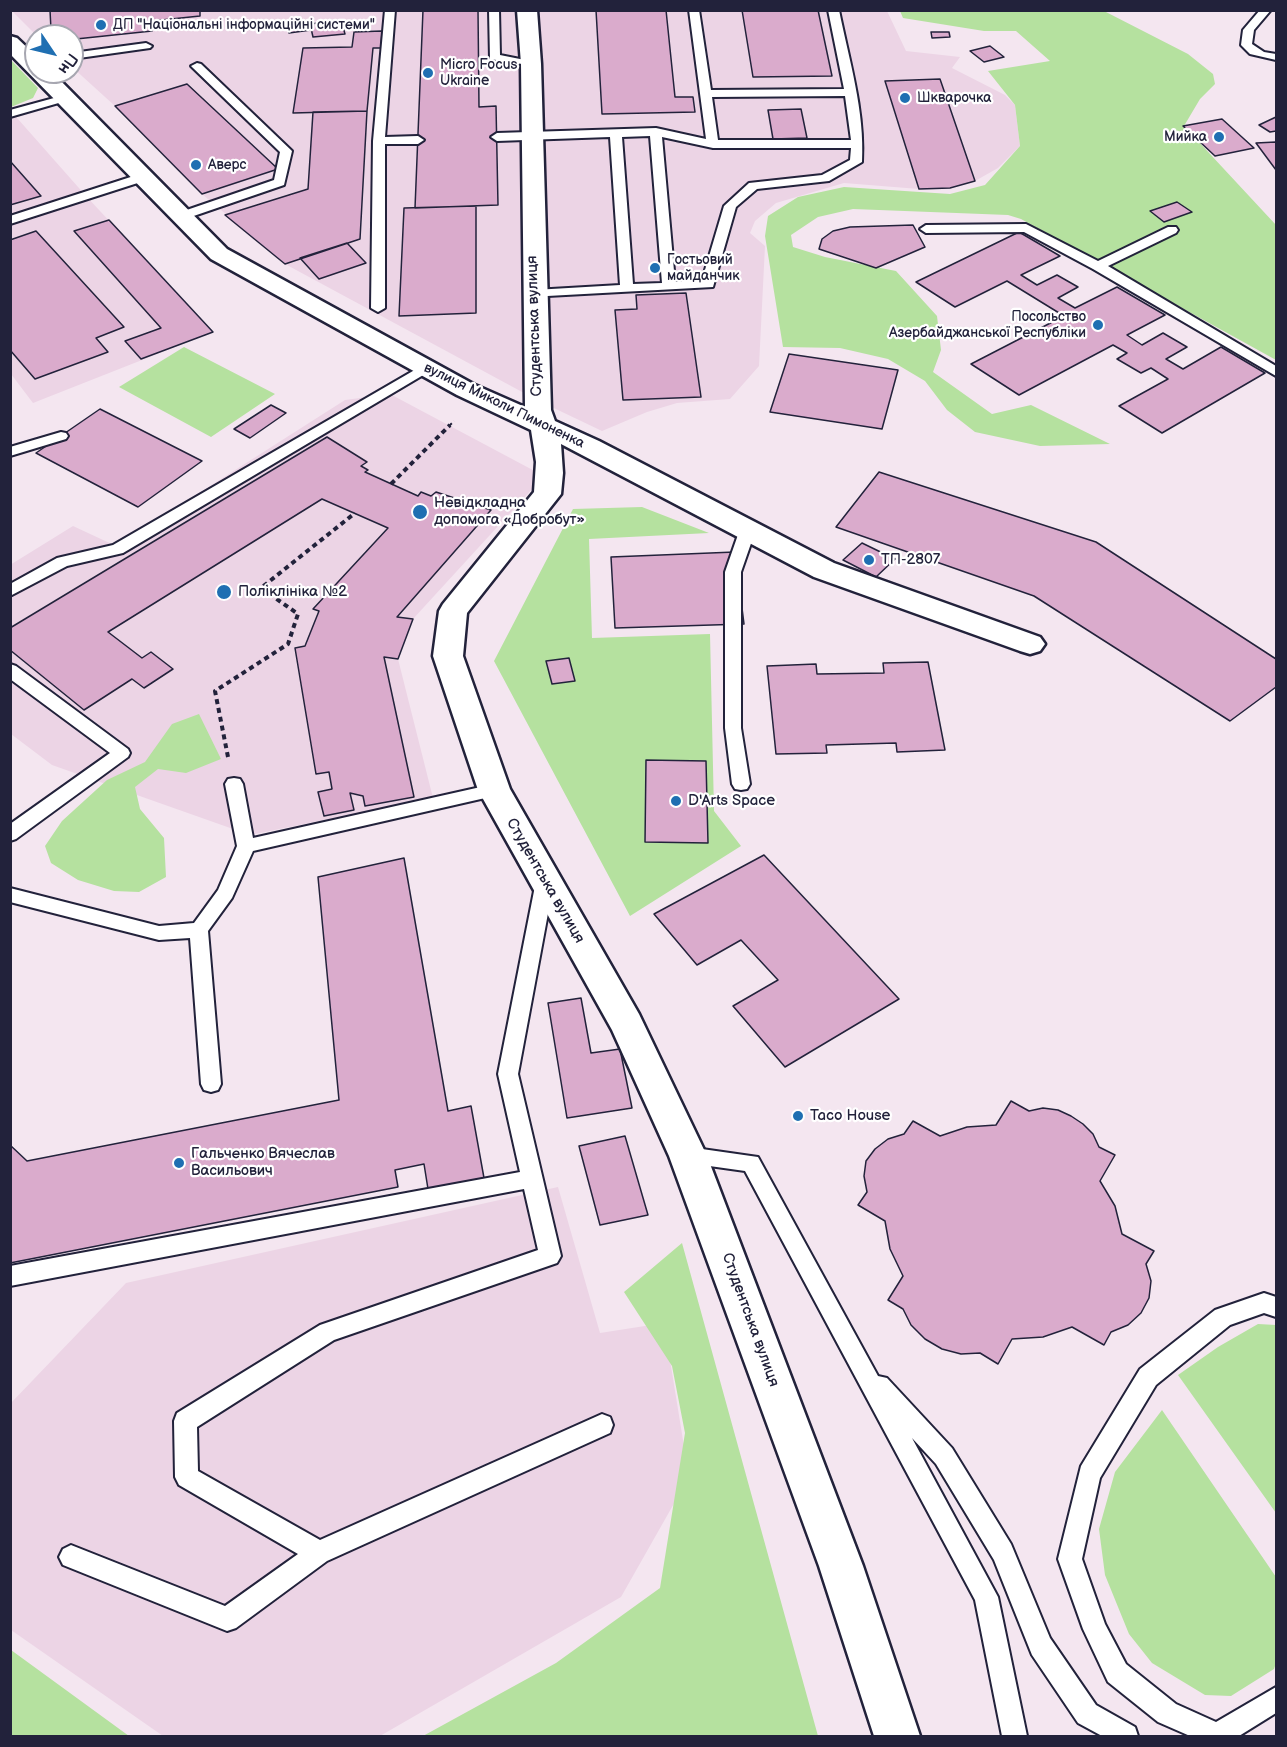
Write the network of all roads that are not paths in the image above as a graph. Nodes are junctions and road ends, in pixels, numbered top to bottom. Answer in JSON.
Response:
{"nodes":[{"id":1,"x":390,"y":10,"type":"edge"},
{"id":2,"x":494,"y":10,"type":"edge"},
{"id":3,"x":527,"y":10,"type":"edge"},
{"id":4,"x":694,"y":10,"type":"edge"},
{"id":5,"x":833,"y":10,"type":"edge"},
{"id":6,"x":1266,"y":10,"type":"edge"},
{"id":7,"x":10,"y":42,"type":"edge"},
{"id":8,"x":146,"y":46,"type":"dead end"},
{"id":9,"x":84,"y":54,"type":"edge"},
{"id":10,"x":24,"y":55,"type":"edge"},
{"id":11,"x":1276,"y":57,"type":"edge"},
{"id":12,"x":531,"y":64,"type":"junction"},
{"id":13,"x":197,"y":66,"type":"dead end"},
{"id":14,"x":52,"y":84,"type":"edge"},
{"id":15,"x":850,"y":92,"type":"junction"},
{"id":16,"x":706,"y":94,"type":"junction"},
{"id":17,"x":65,"y":98,"type":"junction"},
{"id":18,"x":10,"y":114,"type":"edge"},
{"id":19,"x":656,"y":132,"type":"junction"},
{"id":20,"x":616,"y":133,"type":"junction"},
{"id":21,"x":531,"y":136,"type":"junction"},
{"id":22,"x":497,"y":137,"type":"dead end"},
{"id":23,"x":418,"y":140,"type":"dead end"},
{"id":24,"x":379,"y":141,"type":"junction"},
{"id":25,"x":713,"y":144,"type":"junction"},
{"id":26,"x":857,"y":144,"type":"junction"},
{"id":27,"x":143,"y":177,"type":"junction"},
{"id":28,"x":182,"y":216,"type":"junction"},
{"id":29,"x":10,"y":220,"type":"edge"},
{"id":30,"x":926,"y":229,"type":"dead end"},
{"id":31,"x":1172,"y":230,"type":"dead end"},
{"id":32,"x":1098,"y":266,"type":"junction"},
{"id":33,"x":669,"y":286,"type":"junction"},
{"id":34,"x":627,"y":288,"type":"junction"},
{"id":35,"x":534,"y":294,"type":"junction"},
{"id":36,"x":378,"y":308,"type":"dead end"},
{"id":37,"x":425,"y":368,"type":"junction"},
{"id":38,"x":1276,"y":372,"type":"edge"},
{"id":39,"x":545,"y":428,"type":"junction"},
{"id":40,"x":61,"y":436,"type":"dead end"},
{"id":41,"x":10,"y":452,"type":"edge"},
{"id":42,"x":748,"y":529,"type":"junction"},
{"id":43,"x":10,"y":591,"type":"edge"},
{"id":44,"x":1030,"y":644,"type":"dead end"},
{"id":45,"x":10,"y":670,"type":"edge"},
{"id":46,"x":234,"y":784,"type":"road end"},
{"id":47,"x":741,"y":784,"type":"dead end"},
{"id":48,"x":494,"y":790,"type":"junction"},
{"id":49,"x":10,"y":834,"type":"edge"},
{"id":50,"x":246,"y":846,"type":"junction"},
{"id":51,"x":545,"y":881,"type":"junction"},
{"id":52,"x":10,"y":895,"type":"edge"},
{"id":53,"x":199,"y":930,"type":"junction"},
{"id":54,"x":211,"y":1084,"type":"dead end"},
{"id":55,"x":688,"y":1156,"type":"junction"},
{"id":56,"x":531,"y":1179,"type":"junction"},
{"id":57,"x":10,"y":1276,"type":"edge"},
{"id":58,"x":1276,"y":1307,"type":"edge"},
{"id":59,"x":860,"y":1365,"type":"junction"},
{"id":60,"x":602,"y":1425,"type":"dead end"},
{"id":61,"x":319,"y":1553,"type":"junction"},
{"id":62,"x":71,"y":1557,"type":"dead end"},
{"id":63,"x":1276,"y":1699,"type":"edge"},
{"id":64,"x":897,"y":1737,"type":"edge"},
{"id":65,"x":1014,"y":1737,"type":"edge"},
{"id":66,"x":1126,"y":1737,"type":"edge"},
{"id":67,"x":1217,"y":1737,"type":"edge"}],
"edges":[{"from":1,"to":24,"type":"lane"},
{"from":2,"to":12,"type":"lane"},
{"from":3,"to":12,"type":"street","name":"Студентська вулиця"},
{"from":4,"to":16,"type":"lane"},
{"from":5,"to":15,"type":"lane"},
{"from":6,"to":11,"type":"lane"},
{"from":7,"to":10,"type":"street","name":"вулиця Миколи Пимоненка"},
{"from":8,"to":9,"type":"lane"},
{"from":12,"to":21,"type":"street","name":"Студентська вулиця"},
{"from":13,"to":28,"type":"lane"},
{"from":14,"to":17,"type":"street","name":"вулиця Миколи Пимоненка"},
{"from":15,"to":16,"type":"lane"},
{"from":15,"to":26,"type":"lane"},
{"from":16,"to":25,"type":"lane"},
{"from":17,"to":18,"type":"lane"},
{"from":17,"to":27,"type":"street","name":"вулиця Миколи Пимоненка"},
{"from":19,"to":20,"type":"lane"},
{"from":19,"to":25,"type":"lane"},
{"from":19,"to":33,"type":"lane"},
{"from":20,"to":21,"type":"lane"},
{"from":20,"to":34,"type":"lane"},
{"from":21,"to":22,"type":"lane"},
{"from":21,"to":35,"type":"street","name":"Студентська вулиця"},
{"from":23,"to":24,"type":"lane"},
{"from":24,"to":36,"type":"lane"},
{"from":25,"to":26,"type":"lane"},
{"from":26,"to":33,"type":"lane"},
{"from":27,"to":28,"type":"street","name":"вулиця Миколи Пимоненка"},
{"from":27,"to":29,"type":"lane"},
{"from":28,"to":37,"type":"street","name":"вулиця Миколи Пимоненка"},
{"from":30,"to":32,"type":"lane"},
{"from":31,"to":32,"type":"lane"},
{"from":32,"to":38,"type":"lane"},
{"from":33,"to":34,"type":"lane"},
{"from":34,"to":35,"type":"lane"},
{"from":35,"to":39,"type":"street","name":"Студентська вулиця"},
{"from":37,"to":39,"type":"street","name":"вулиця Миколи Пимоненка"},
{"from":37,"to":43,"type":"lane"},
{"from":39,"to":42,"type":"street","name":"вулиця Миколи Пимоненка"},
{"from":39,"to":48,"type":"street","name":"Студентська вулиця"},
{"from":40,"to":41,"type":"lane"},
{"from":42,"to":44,"type":"street","name":"вулиця Миколи Пимоненка"},
{"from":42,"to":47,"type":"lane"},
{"from":45,"to":49,"type":"lane"},
{"from":46,"to":50,"type":"lane"},
{"from":48,"to":50,"type":"lane"},
{"from":48,"to":51,"type":"street","name":"Студентська вулиця"},
{"from":50,"to":53,"type":"lane"},
{"from":51,"to":55,"type":"street","name":"Студентська вулиця"},
{"from":51,"to":56,"type":"lane"},
{"from":52,"to":53,"type":"lane"},
{"from":53,"to":54,"type":"lane"},
{"from":55,"to":59,"type":"lane"},
{"from":55,"to":64,"type":"street","name":"Студентська вулиця"},
{"from":56,"to":57,"type":"lane"},
{"from":56,"to":61,"type":"lane"},
{"from":58,"to":67,"type":"lane"},
{"from":59,"to":65,"type":"lane"},
{"from":59,"to":66,"type":"lane"},
{"from":60,"to":61,"type":"lane"},
{"from":61,"to":62,"type":"lane"},
{"from":63,"to":67,"type":"lane"}]}
